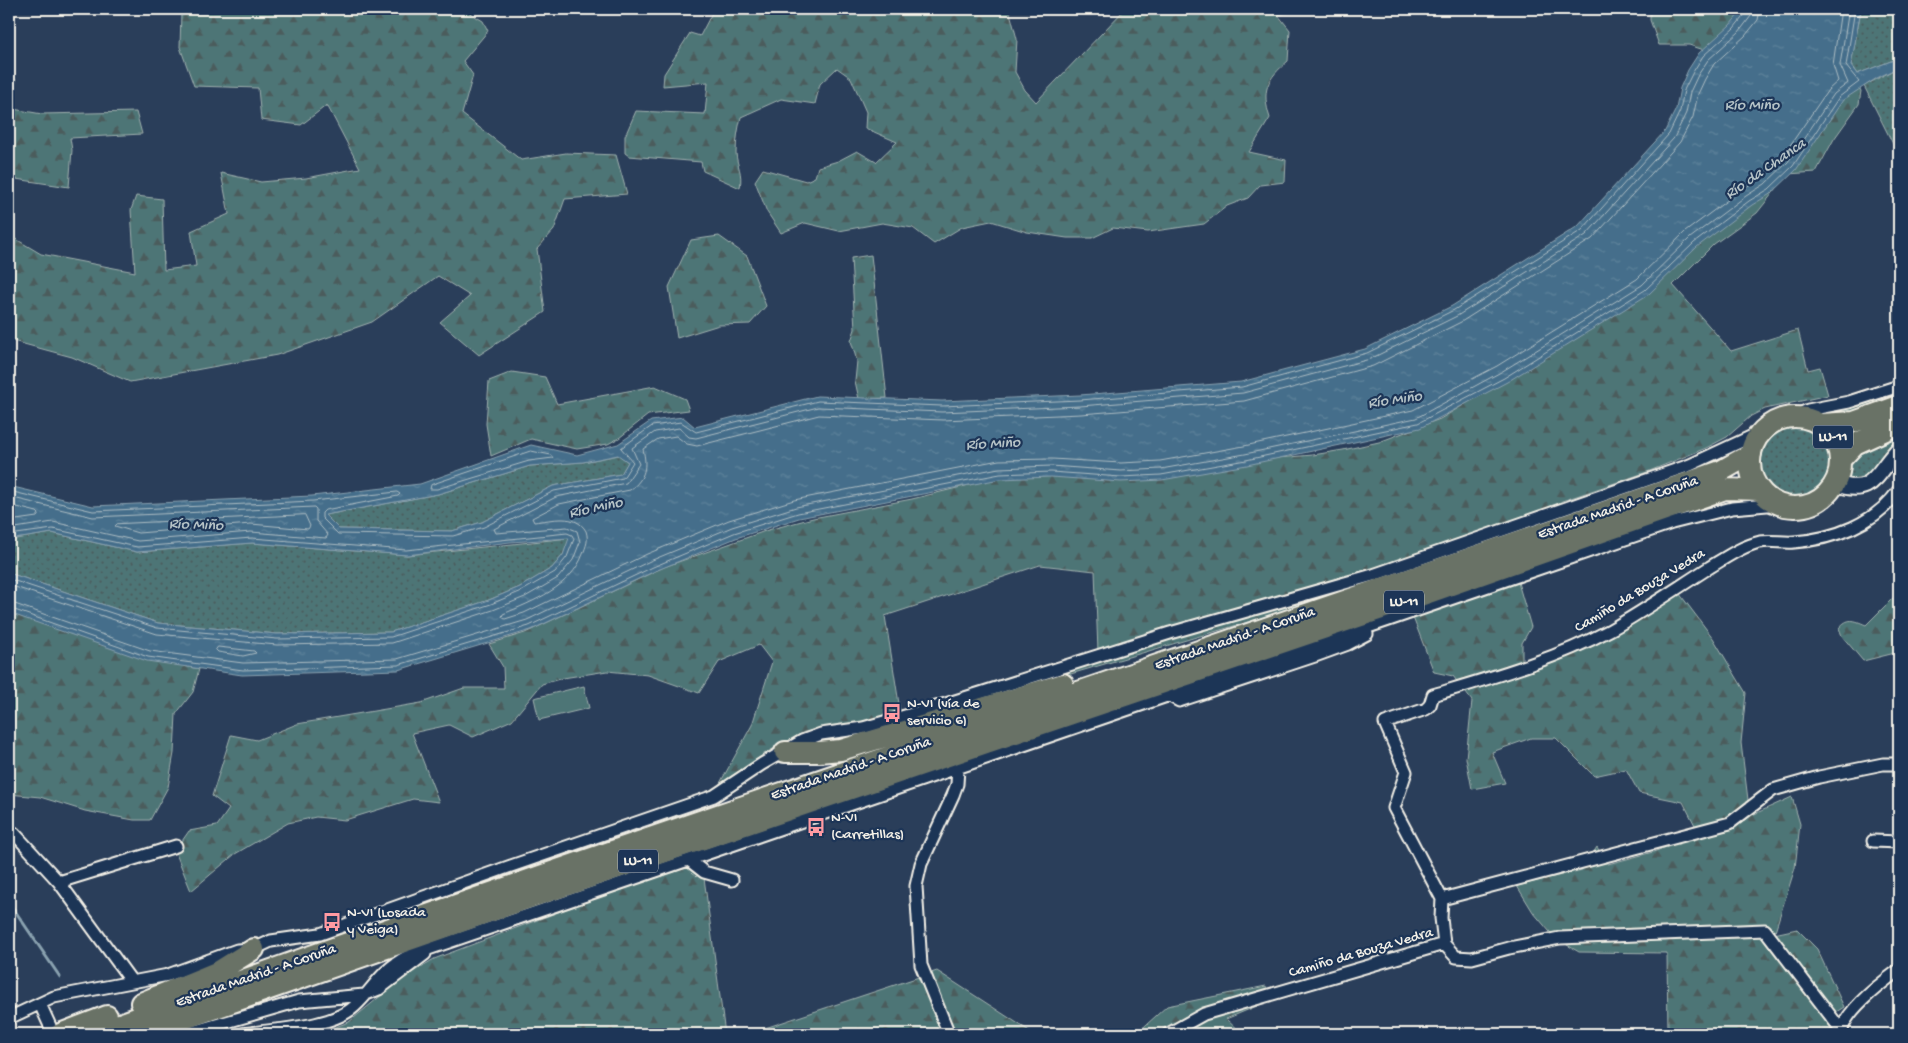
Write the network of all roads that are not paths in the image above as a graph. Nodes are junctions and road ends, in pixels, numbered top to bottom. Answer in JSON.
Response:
{"nodes":[{"id":1,"x":1899,"y":386,"type":"edge"},
{"id":2,"x":1899,"y":406,"type":"edge"},
{"id":3,"x":1793,"y":417,"type":"junction"},
{"id":4,"x":1821,"y":424,"type":"junction"},
{"id":5,"x":1899,"y":424,"type":"edge"},
{"id":6,"x":1761,"y":432,"type":"junction"},
{"id":7,"x":1899,"y":450,"type":"edge"},
{"id":8,"x":1751,"y":454,"type":"junction"},
{"id":9,"x":1840,"y":460,"type":"junction"},
{"id":10,"x":1835,"y":483,"type":"junction"},
{"id":11,"x":1760,"y":490,"type":"junction"},
{"id":12,"x":1899,"y":490,"type":"edge"},
{"id":13,"x":1779,"y":504,"type":"junction"},
{"id":14,"x":1277,"y":624,"type":"junction"},
{"id":15,"x":785,"y":752,"type":"junction"},
{"id":16,"x":1899,"y":764,"type":"edge"},
{"id":17,"x":958,"y":768,"type":"junction"},
{"id":18,"x":14,"y":832,"type":"dead end"},
{"id":19,"x":1873,"y":841,"type":"dead end"},
{"id":20,"x":1899,"y":842,"type":"edge"},
{"id":21,"x":176,"y":846,"type":"dead end"},
{"id":22,"x":690,"y":861,"type":"junction"},
{"id":23,"x":732,"y":880,"type":"dead end"},
{"id":24,"x":59,"y":882,"type":"junction"},
{"id":25,"x":1442,"y":899,"type":"junction"},
{"id":26,"x":1444,"y":944,"type":"junction"},
{"id":27,"x":254,"y":949,"type":"junction"},
{"id":28,"x":1899,"y":970,"type":"edge"},
{"id":29,"x":132,"y":982,"type":"junction"},
{"id":30,"x":364,"y":995,"type":"junction"},
{"id":31,"x":40,"y":1004,"type":"junction"},
{"id":32,"x":9,"y":1018,"type":"edge"},
{"id":33,"x":55,"y":1030,"type":"edge"},
{"id":34,"x":1842,"y":1032,"type":"edge"},
{"id":35,"x":92,"y":1034,"type":"edge"},
{"id":36,"x":141,"y":1034,"type":"edge"},
{"id":37,"x":185,"y":1034,"type":"edge"},
{"id":38,"x":243,"y":1034,"type":"edge"},
{"id":39,"x":949,"y":1034,"type":"edge"},
{"id":40,"x":1168,"y":1034,"type":"edge"}],
"edges":[{"from":1,"to":3,"type":"street"},
{"from":2,"to":4,"type":"highway","number":"LU-11"},
{"from":3,"to":4,"type":"highway","number":"LU-11"},
{"from":3,"to":6,"type":"highway","number":"LU-11"},
{"from":4,"to":9,"type":"highway","number":"LU-11"},
{"from":5,"to":9,"type":"highway","number":"LU-11"},
{"from":6,"to":8,"type":"highway"},
{"from":6,"to":15,"type":"street"},
{"from":7,"to":10,"type":"street"},
{"from":8,"to":11,"type":"highway"},
{"from":8,"to":14,"type":"highway","name":"Estrada Madrid - A Coruña","number":"LU-11"},
{"from":9,"to":10,"type":"highway","number":"LU-11"},
{"from":10,"to":13,"type":"highway"},
{"from":11,"to":13,"type":"highway"},
{"from":11,"to":36,"type":"highway","name":"Estrada Madrid - A Coruña","number":"LU-11"},
{"from":12,"to":25,"type":"street","name":"Camiño da Bouza Vedra"},
{"from":13,"to":17,"type":"street"},
{"from":14,"to":15,"type":"highway"},
{"from":14,"to":35,"type":"highway","name":"Estrada Madrid - A Coruña","number":"LU-11"},
{"from":15,"to":27,"type":"street"},
{"from":16,"to":25,"type":"street"},
{"from":17,"to":22,"type":"street"},
{"from":17,"to":39,"type":"street"},
{"from":18,"to":24,"type":"street"},
{"from":19,"to":20,"type":"street"},
{"from":21,"to":24,"type":"street"},
{"from":22,"to":23,"type":"street"},
{"from":22,"to":30,"type":"street"},
{"from":24,"to":29,"type":"street"},
{"from":25,"to":26,"type":"street","name":"Camiño da Bouza Vedra"},
{"from":26,"to":34,"type":"street"},
{"from":26,"to":40,"type":"street","name":"Camiño da Bouza Vedra"},
{"from":27,"to":29,"type":"street"},
{"from":27,"to":33,"type":"highway"},
{"from":28,"to":34,"type":"street"},
{"from":29,"to":31,"type":"street"},
{"from":30,"to":37,"type":"street"},
{"from":30,"to":38,"type":"street"},
{"from":31,"to":32,"type":"street"},
{"from":31,"to":33,"type":"street"}]}
